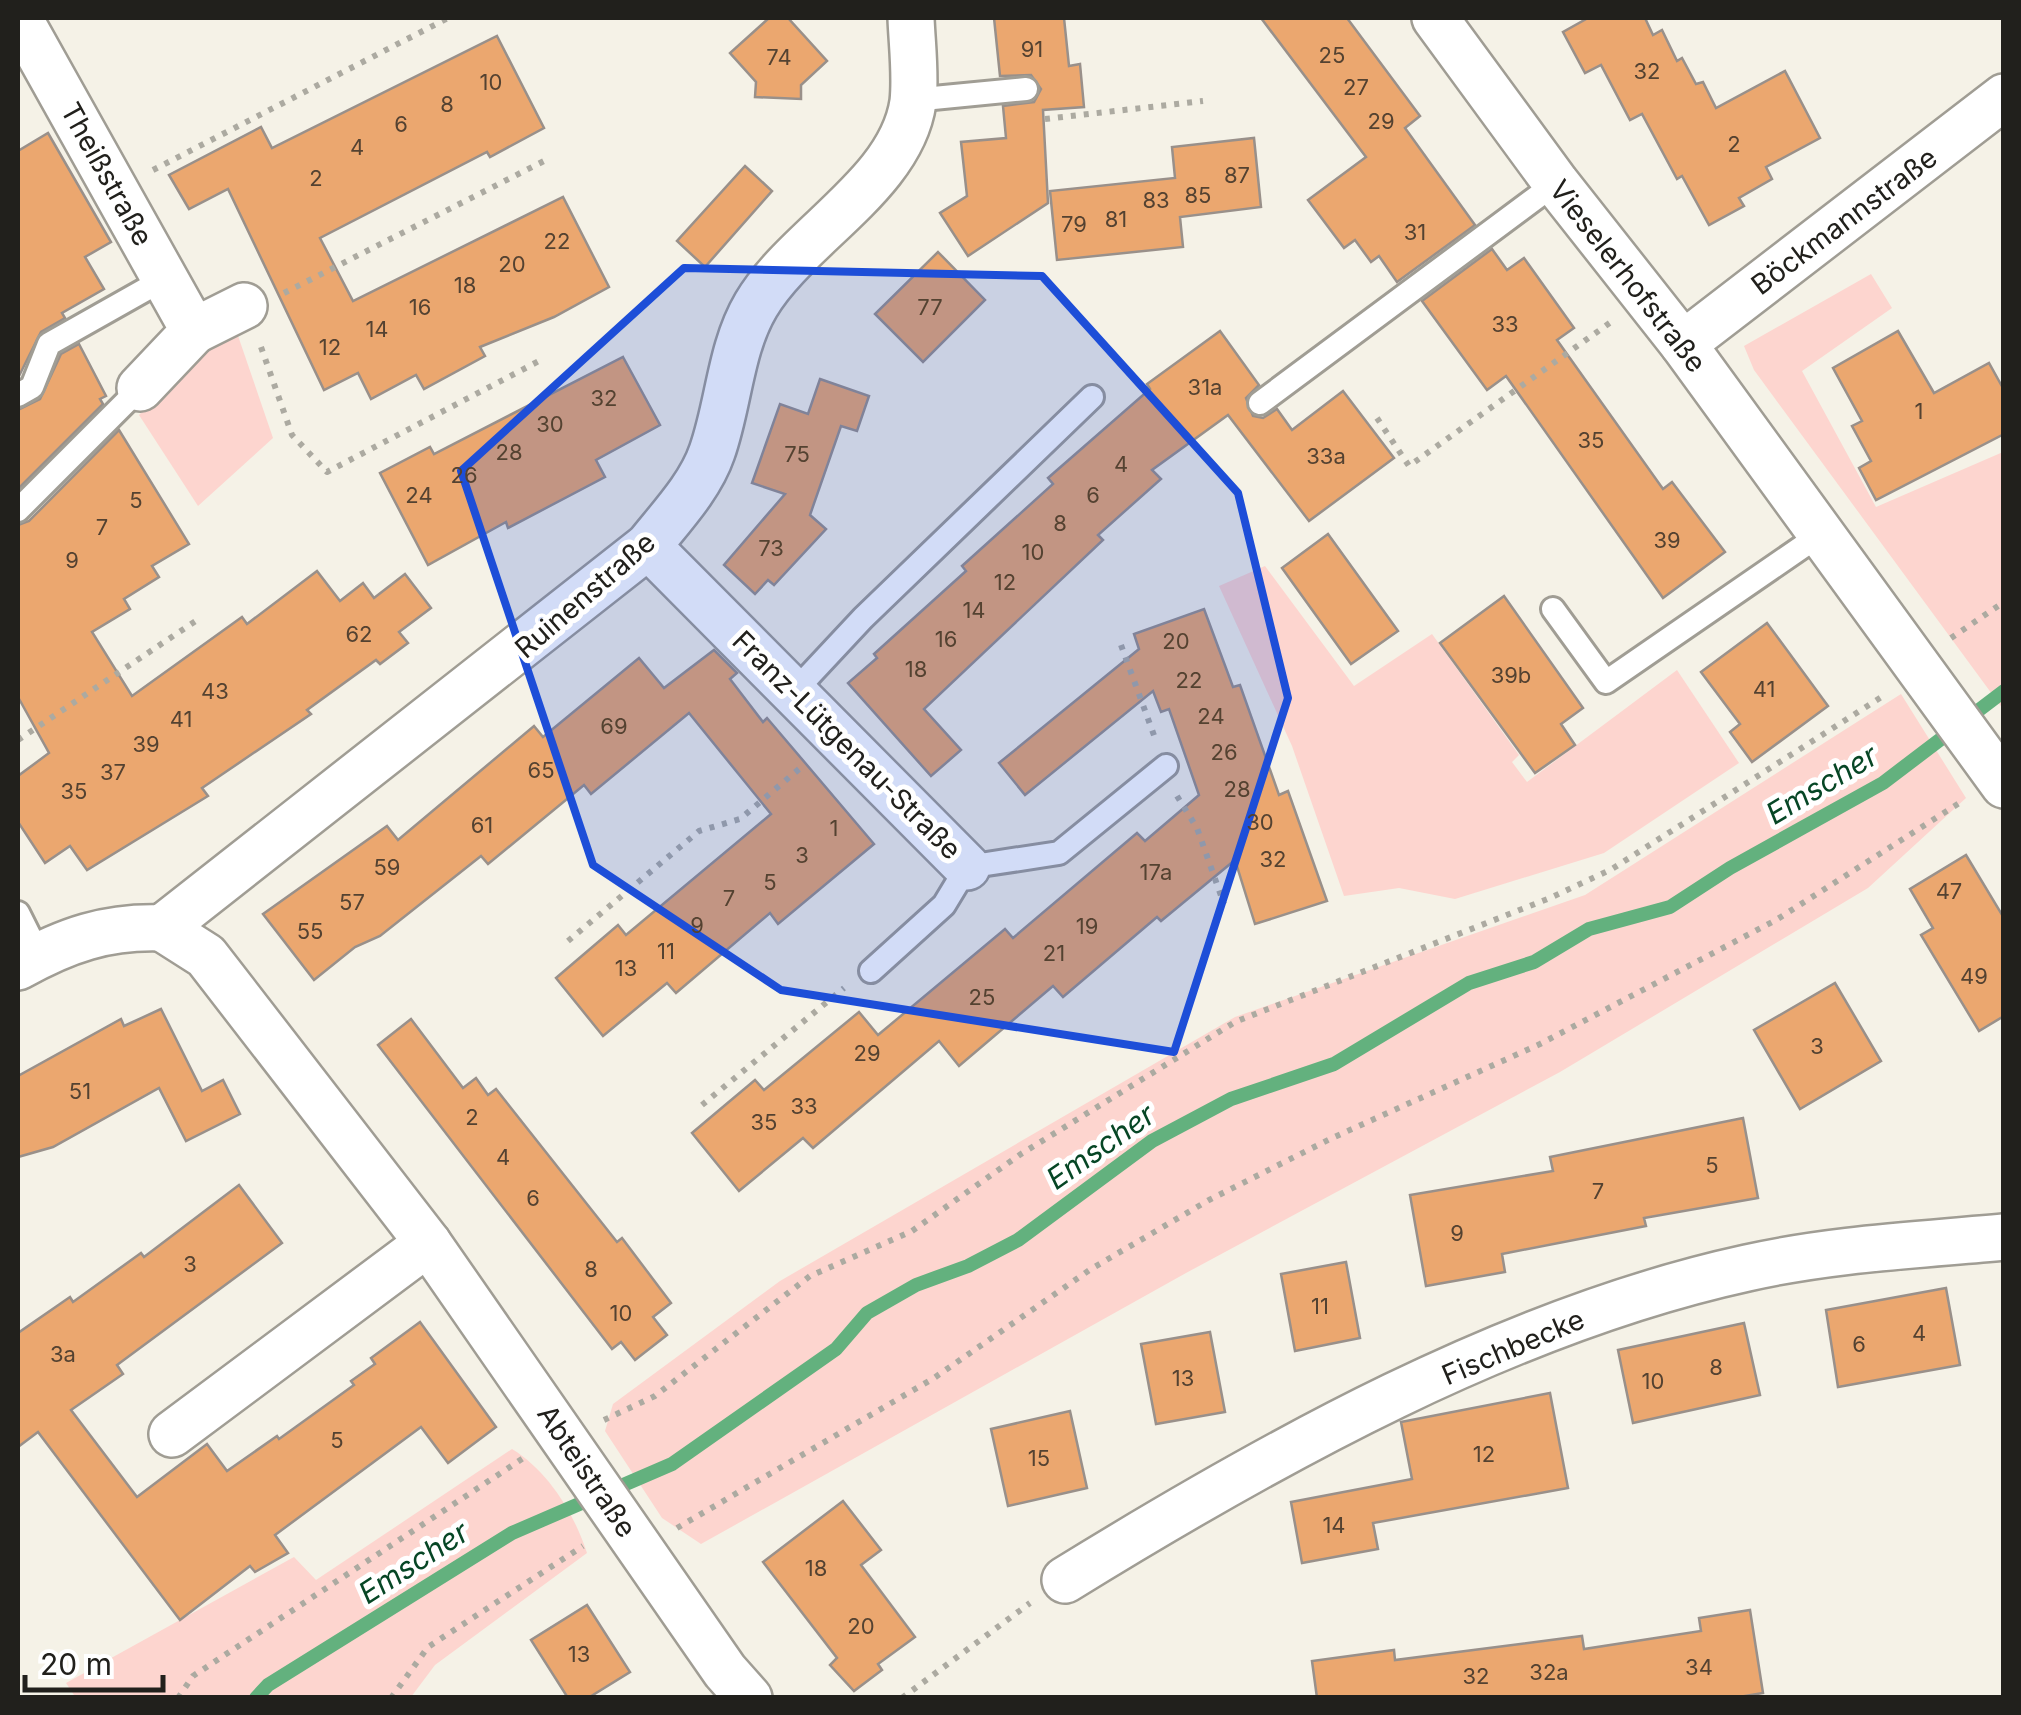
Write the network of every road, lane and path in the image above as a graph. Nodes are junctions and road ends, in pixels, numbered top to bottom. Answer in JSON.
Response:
{"nodes":[{"id":1,"x":18,"y":18,"type":"edge"},
{"id":2,"x":448,"y":18,"type":"edge"},
{"id":3,"x":911,"y":18,"type":"edge"},
{"id":4,"x":1435,"y":18,"type":"edge"},
{"id":5,"x":1026,"y":89,"type":"joint"},
{"id":6,"x":2004,"y":96,"type":"edge"},
{"id":7,"x":913,"y":100,"type":"junction"},
{"id":8,"x":1203,"y":100,"type":"dead end"},
{"id":9,"x":546,"y":160,"type":"dead end"},
{"id":10,"x":1556,"y":182,"type":"junction"},
{"id":11,"x":116,"y":189,"type":"junction"},
{"id":12,"x":166,"y":278,"type":"junction"},
{"id":13,"x":1644,"y":298,"type":"junction"},
{"id":14,"x":252,"y":322,"type":"junction"},
{"id":15,"x":194,"y":331,"type":"junction"},
{"id":16,"x":1683,"y":344,"type":"junction"},
{"id":17,"x":540,"y":360,"type":"dead end"},
{"id":18,"x":140,"y":388,"type":"joint"},
{"id":19,"x":18,"y":394,"type":"edge"},
{"id":20,"x":1092,"y":397,"type":"dead end"},
{"id":21,"x":1260,"y":403,"type":"dead end"},
{"id":22,"x":1377,"y":418,"type":"dead end"},
{"id":23,"x":18,"y":510,"type":"edge"},
{"id":24,"x":1821,"y":534,"type":"junction"},
{"id":25,"x":648,"y":546,"type":"junction"},
{"id":26,"x":2004,"y":602,"type":"edge"},
{"id":27,"x":1553,"y":609,"type":"dead end"},
{"id":28,"x":200,"y":618,"type":"dead end"},
{"id":29,"x":1923,"y":672,"type":"junction"},
{"id":30,"x":792,"y":694,"type":"junction"},
{"id":31,"x":836,"y":737,"type":"junction"},
{"id":32,"x":18,"y":740,"type":"edge"},
{"id":33,"x":1166,"y":766,"type":"dead end"},
{"id":34,"x":1997,"y":776,"type":"edge"},
{"id":35,"x":967,"y":867,"type":"junction"},
{"id":36,"x":18,"y":914,"type":"edge"},
{"id":37,"x":162,"y":928,"type":"junction"},
{"id":38,"x":568,"y":941,"type":"dead end"},
{"id":39,"x":28,"y":961,"type":"edge"},
{"id":40,"x":871,"y":971,"type":"joint"},
{"id":41,"x":702,"y":1105,"type":"dead end"},
{"id":42,"x":2004,"y":1237,"type":"edge"},
{"id":43,"x":428,"y":1243,"type":"junction"},
{"id":44,"x":172,"y":1434,"type":"dead end"},
{"id":45,"x":569,"y":1444,"type":"junction"},
{"id":46,"x":628,"y":1532,"type":"junction"},
{"id":47,"x":1065,"y":1580,"type":"joint"},
{"id":48,"x":178,"y":1698,"type":"edge"},
{"id":49,"x":390,"y":1698,"type":"edge"},
{"id":50,"x":748,"y":1698,"type":"edge"},
{"id":51,"x":902,"y":1698,"type":"edge"}],
"edges":[{"from":1,"to":11,"type":"street","name":"Theißstraße"},
{"from":2,"to":11,"type":"path"},
{"from":3,"to":7,"type":"street","name":"Ruinenstraße"},
{"from":4,"to":10,"type":"street","name":"Vieselerhofstraße"},
{"from":5,"to":7,"type":"lane"},
{"from":5,"to":8,"type":"path"},
{"from":6,"to":16,"type":"street","name":"Böckmannstraße"},
{"from":7,"to":25,"type":"street","name":"Ruinenstraße"},
{"from":9,"to":14,"type":"path"},
{"from":10,"to":13,"type":"street","name":"Vieselerhofstraße"},
{"from":10,"to":21,"type":"lane"},
{"from":11,"to":12,"type":"street","name":"Theißstraße"},
{"from":12,"to":15,"type":"street","name":"Theißstraße"},
{"from":12,"to":19,"type":"lane"},
{"from":13,"to":16,"type":"street","name":"Vieselerhofstraße"},
{"from":13,"to":22,"type":"path"},
{"from":14,"to":15,"type":"street"},
{"from":14,"to":17,"type":"path"},
{"from":15,"to":18,"type":"street"},
{"from":16,"to":24,"type":"street","name":"Vieselerhofstraße"},
{"from":18,"to":23,"type":"lane"},
{"from":20,"to":30,"type":"lane"},
{"from":24,"to":27,"type":"lane"},
{"from":24,"to":29,"type":"street","name":"Vieselerhofstraße"},
{"from":25,"to":30,"type":"street","name":"Franz-Lütgenau-Straße"},
{"from":25,"to":37,"type":"street","name":"Ruinenstraße"},
{"from":26,"to":29,"type":"path"},
{"from":28,"to":32,"type":"path"},
{"from":29,"to":34,"type":"street","name":"Vieselerhofstraße"},
{"from":29,"to":45,"type":"path"},
{"from":30,"to":31,"type":"street","name":"Franz-Lütgenau-Straße"},
{"from":31,"to":35,"type":"street","name":"Franz-Lütgenau-Straße"},
{"from":31,"to":38,"type":"path"},
{"from":33,"to":35,"type":"lane","name":"Franz-Lütgenau-Straße"},
{"from":34,"to":46,"type":"path"},
{"from":35,"to":40,"type":"lane"},
{"from":36,"to":39,"type":"lane"},
{"from":37,"to":39,"type":"street"},
{"from":37,"to":43,"type":"street","name":"Abteistraße"},
{"from":40,"to":41,"type":"path"},
{"from":42,"to":47,"type":"street","name":"Fischbecke"},
{"from":43,"to":44,"type":"street"},
{"from":43,"to":45,"type":"street","name":"Abteistraße"},
{"from":45,"to":46,"type":"street","name":"Abteistraße"},
{"from":45,"to":48,"type":"path"},
{"from":46,"to":49,"type":"path"},
{"from":46,"to":50,"type":"street","name":"Abteistraße"},
{"from":47,"to":51,"type":"path"}]}
